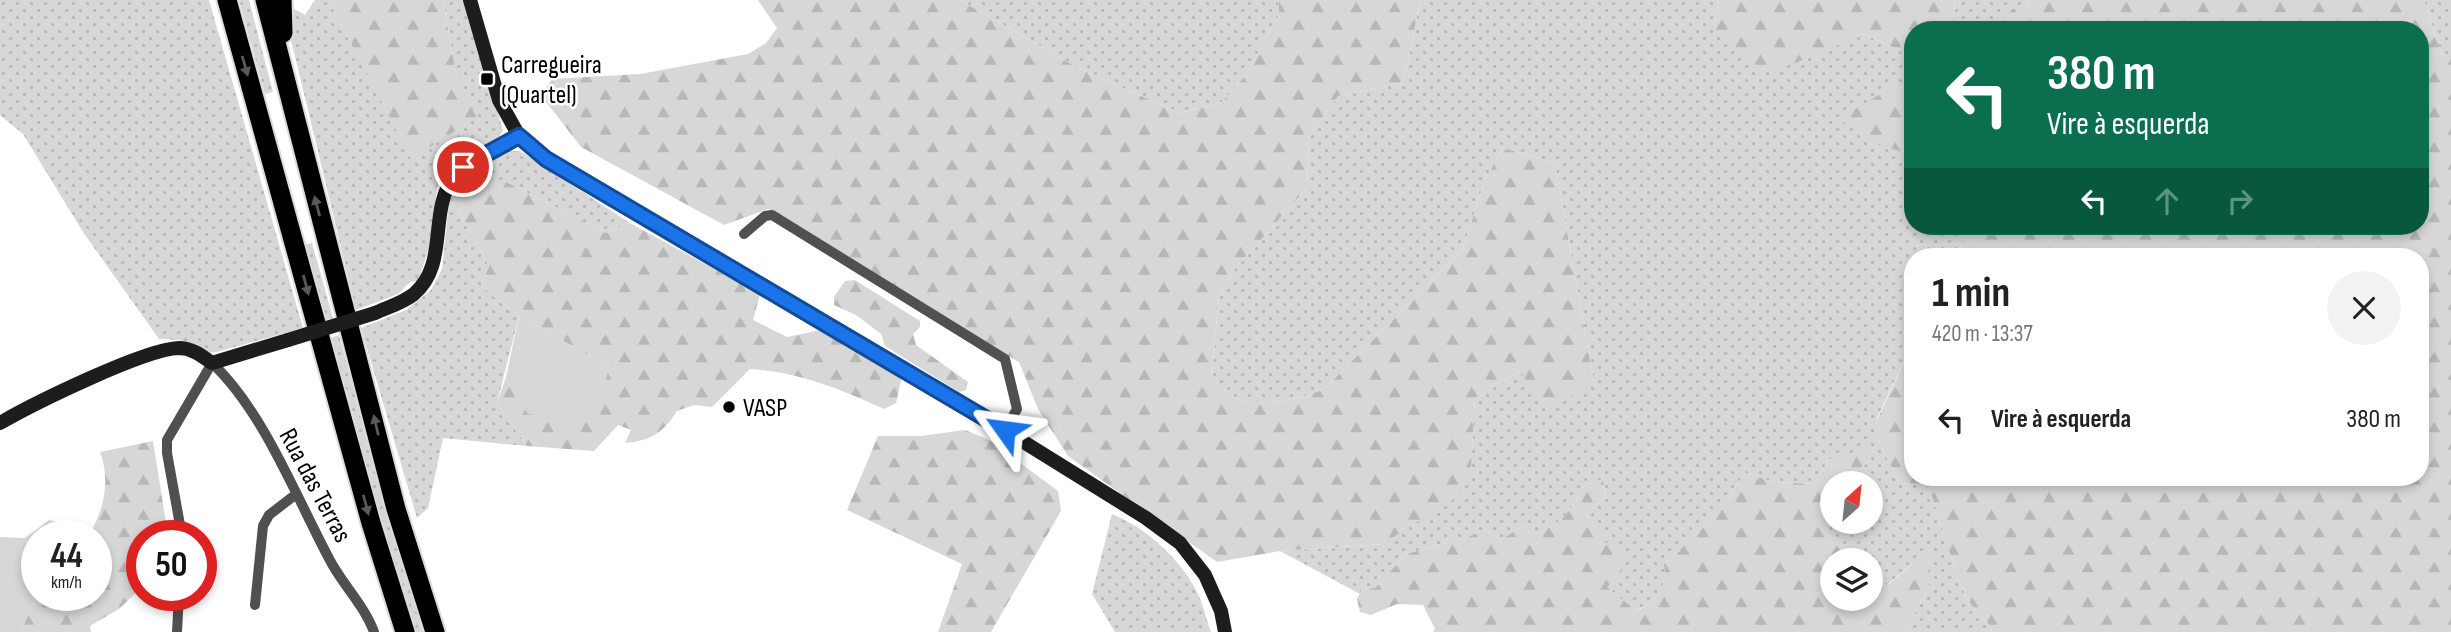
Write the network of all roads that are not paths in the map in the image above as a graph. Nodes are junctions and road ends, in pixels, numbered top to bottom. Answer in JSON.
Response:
{"nodes":[{"id":1,"x":227,"y":0,"type":"edge"},
{"id":2,"x":265,"y":0,"type":"edge"},
{"id":3,"x":282,"y":0,"type":"edge"},
{"id":4,"x":470,"y":0,"type":"edge"},
{"id":5,"x":284,"y":82,"type":"junction"},
{"id":6,"x":519,"y":136,"type":"junction"},
{"id":7,"x":744,"y":234,"type":"dead end"},
{"id":8,"x":212,"y":363,"type":"junction"},
{"id":9,"x":0,"y":423,"type":"edge"},
{"id":10,"x":1005,"y":430,"type":"junction"},
{"id":11,"x":295,"y":495,"type":"junction"},
{"id":12,"x":180,"y":520,"type":"edge"},
{"id":13,"x":255,"y":605,"type":"dead end"},
{"id":14,"x":178,"y":611,"type":"edge"},
{"id":15,"x":177,"y":632,"type":"edge"},
{"id":16,"x":374,"y":632,"type":"edge"},
{"id":17,"x":405,"y":632,"type":"edge"},
{"id":18,"x":435,"y":632,"type":"edge"},
{"id":19,"x":1224,"y":632,"type":"edge"}],
"edges":[{"from":1,"to":17,"type":"highway","one_way":true},
{"from":2,"to":5,"type":"highway"},
{"from":3,"to":5,"type":"highway"},
{"from":4,"to":6,"type":"main road"},
{"from":18,"to":5,"type":"highway","one_way":true},
{"from":6,"to":8,"type":"main road","bridge":true},
{"from":6,"to":10,"type":"main road"},
{"from":7,"to":10,"type":"street"},
{"from":8,"to":9,"type":"main road"},
{"from":8,"to":11,"type":"street","name":"Rua das Terras"},
{"from":8,"to":12,"type":"street"},
{"from":10,"to":19,"type":"main road"},
{"from":11,"to":13,"type":"street"},
{"from":11,"to":16,"type":"street","name":"Rua das Terras"},
{"from":14,"to":15,"type":"street"}]}
